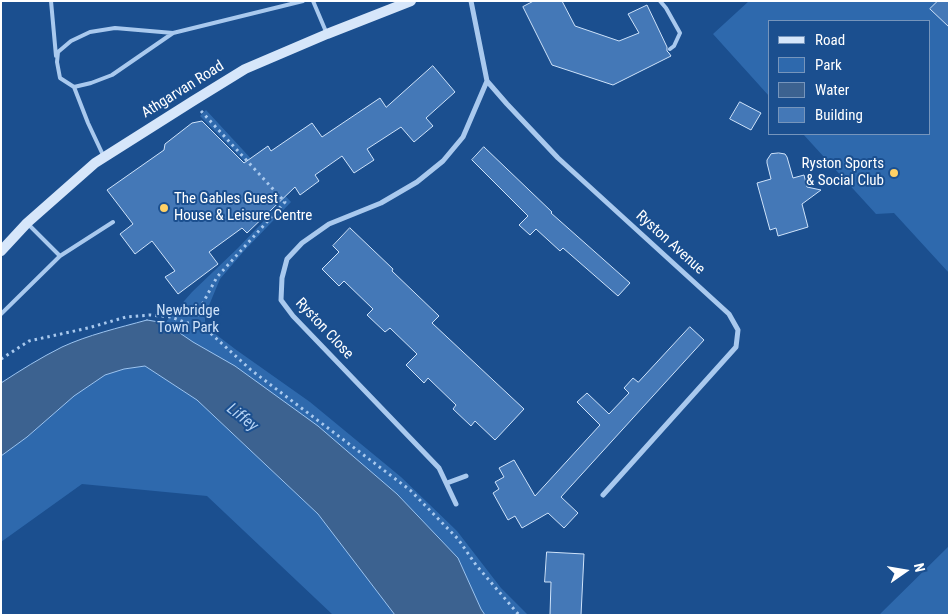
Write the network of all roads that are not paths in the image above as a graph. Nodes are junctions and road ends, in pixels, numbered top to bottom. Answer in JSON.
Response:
{"nodes":[{"id":1,"x":51,"y":1,"type":"edge"},
{"id":2,"x":303,"y":1,"type":"edge"},
{"id":3,"x":313,"y":1,"type":"edge"},
{"id":4,"x":411,"y":1,"type":"edge"},
{"id":5,"x":471,"y":1,"type":"edge"},
{"id":6,"x":660,"y":1,"type":"edge"},
{"id":7,"x":173,"y":33,"type":"junction"},
{"id":8,"x":327,"y":34,"type":"junction"},
{"id":9,"x":670,"y":49,"type":"dead end"},
{"id":10,"x":57,"y":62,"type":"junction"},
{"id":11,"x":487,"y":81,"type":"junction"},
{"id":12,"x":74,"y":87,"type":"junction"},
{"id":13,"x":104,"y":157,"type":"junction"},
{"id":14,"x":113,"y":222,"type":"dead end"},
{"id":15,"x":27,"y":223,"type":"junction"},
{"id":16,"x":1,"y":251,"type":"edge"},
{"id":17,"x":60,"y":256,"type":"junction"},
{"id":18,"x":1,"y":314,"type":"edge"},
{"id":19,"x":466,"y":476,"type":"dead end"},
{"id":20,"x":447,"y":483,"type":"junction"},
{"id":21,"x":603,"y":495,"type":"dead end"},
{"id":22,"x":456,"y":504,"type":"dead end"}],
"edges":[{"from":1,"to":10,"type":"lane"},
{"from":2,"to":7,"type":"lane"},
{"from":3,"to":8,"type":"lane"},
{"from":4,"to":8,"type":"main road","name":"Athgarvan Road"},
{"from":5,"to":11,"type":"street","name":"Ryston Avenue"},
{"from":6,"to":9,"type":"lane"},
{"from":7,"to":10,"type":"lane"},
{"from":7,"to":12,"type":"lane"},
{"from":8,"to":13,"type":"main road","name":"Athgarvan Road"},
{"from":10,"to":12,"type":"lane"},
{"from":11,"to":20,"type":"street","name":"Ryston Close"},
{"from":11,"to":21,"type":"street","name":"Ryston Avenue"},
{"from":12,"to":13,"type":"lane"},
{"from":13,"to":15,"type":"main road","name":"Athgarvan Road"},
{"from":14,"to":17,"type":"lane"},
{"from":15,"to":16,"type":"main road","name":"Athgarvan Road"},
{"from":15,"to":17,"type":"lane"},
{"from":17,"to":18,"type":"lane"},
{"from":19,"to":20,"type":"street"},
{"from":20,"to":22,"type":"street","name":"Ryston Close"}]}
